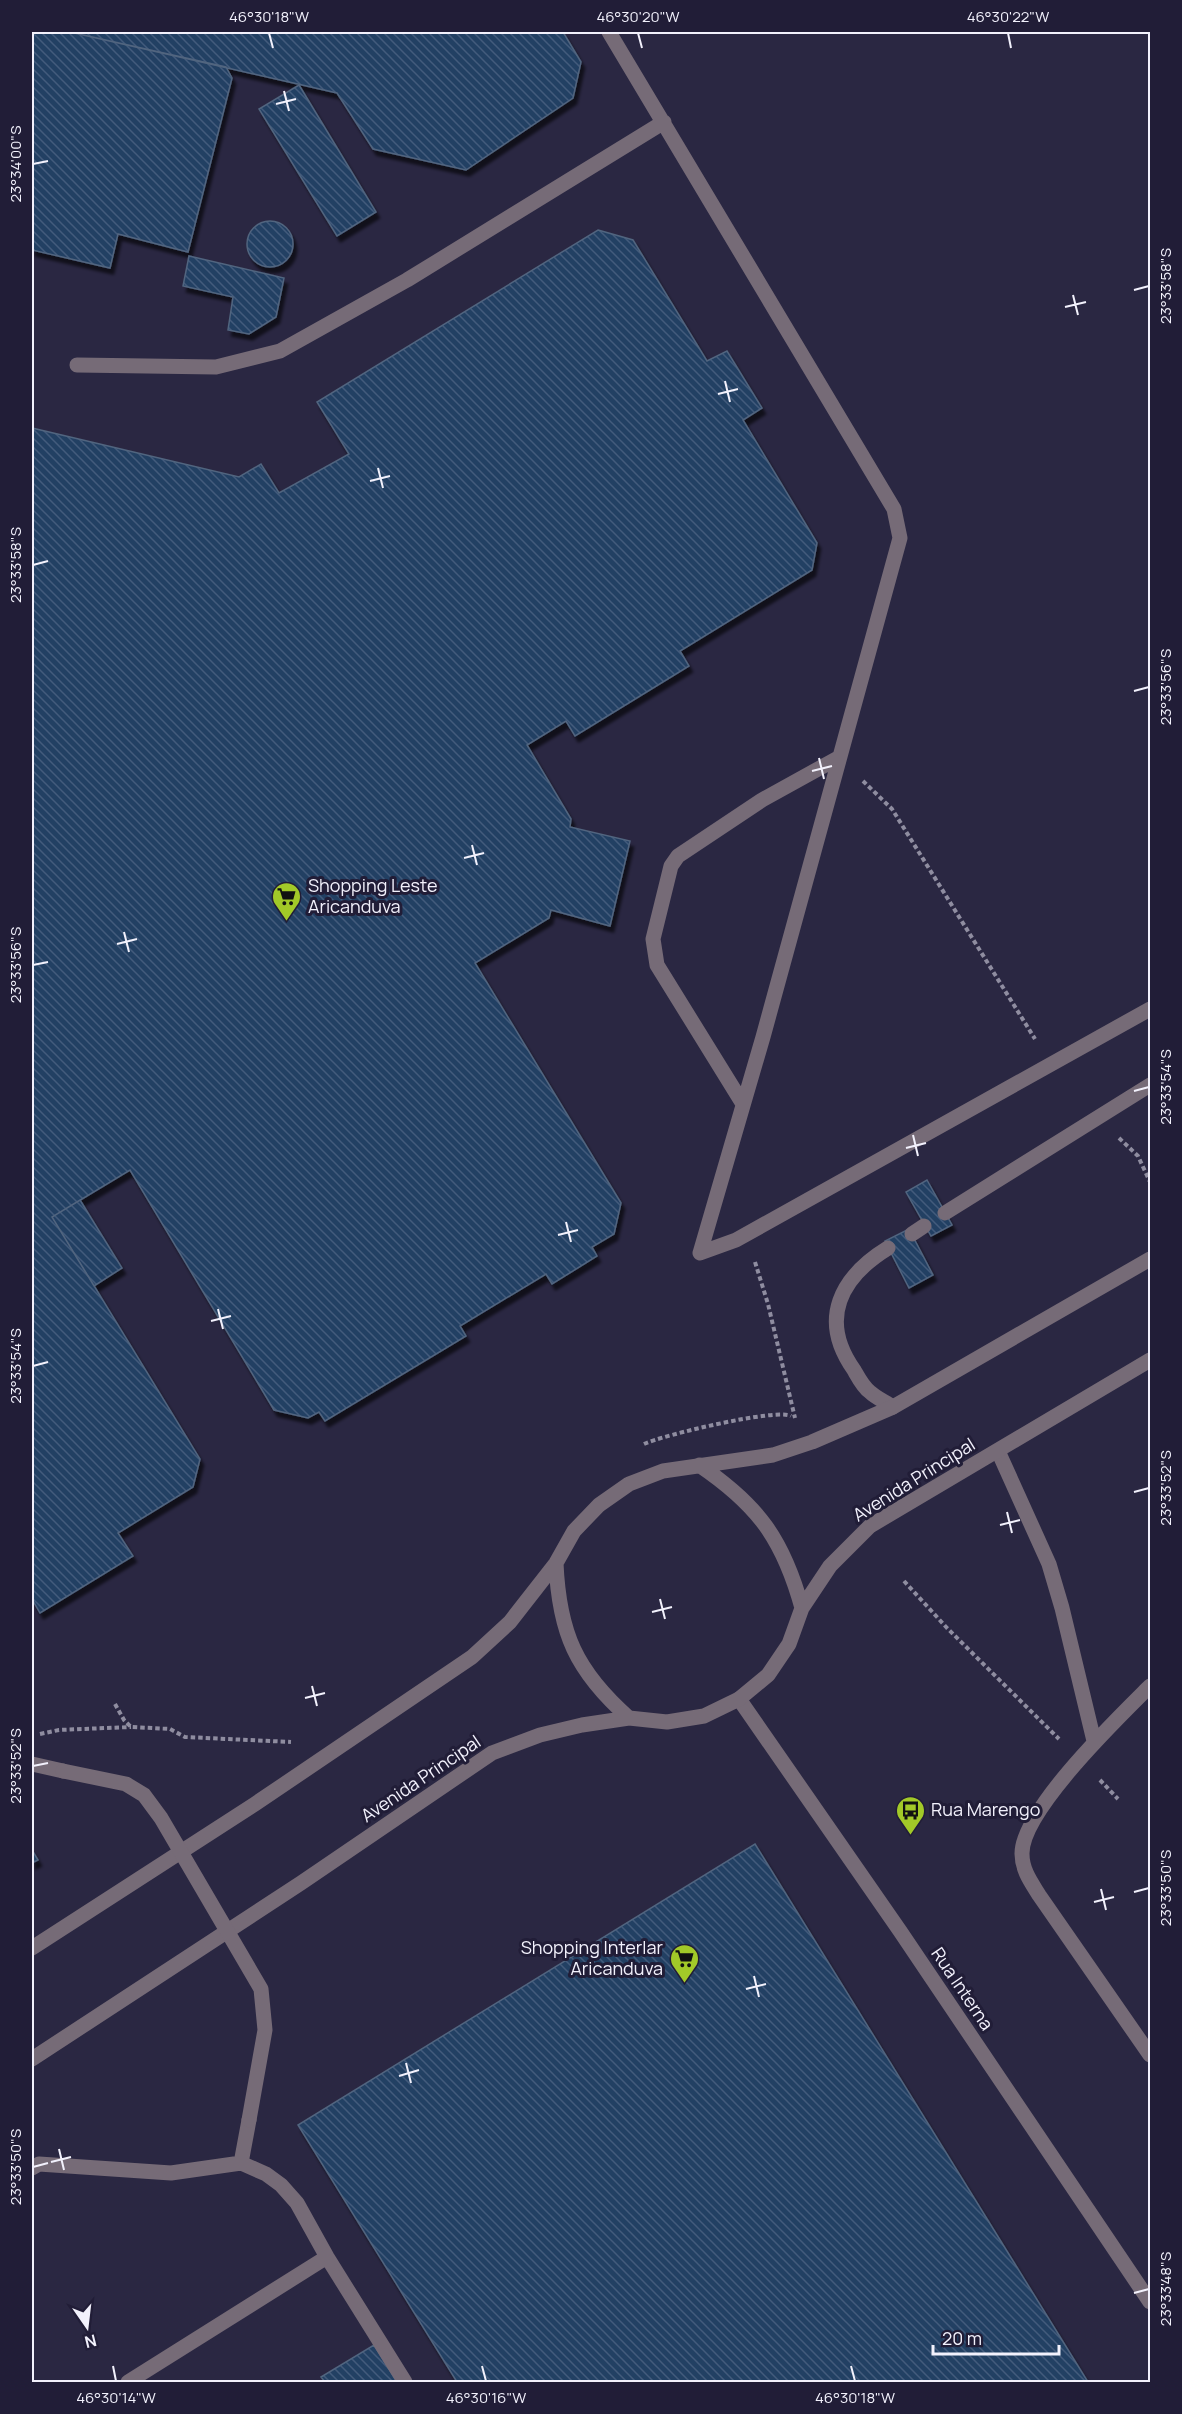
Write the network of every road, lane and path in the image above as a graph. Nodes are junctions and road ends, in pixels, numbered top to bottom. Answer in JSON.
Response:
{"nodes":[{"id":1,"x":609,"y":32,"type":"edge"},
{"id":2,"x":664,"y":122,"type":"junction"},
{"id":3,"x":77,"y":365,"type":"dead end"},
{"id":4,"x":838,"y":758,"type":"junction"},
{"id":5,"x":1150,"y":1009,"type":"edge"},
{"id":6,"x":1051,"y":1064,"type":"junction"},
{"id":7,"x":1150,"y":1085,"type":"edge"},
{"id":8,"x":743,"y":1104,"type":"junction"},
{"id":9,"x":1098,"y":1117,"type":"junction"},
{"id":10,"x":1150,"y":1182,"type":"edge"},
{"id":11,"x":945,"y":1213,"type":"dead end"},
{"id":12,"x":746,"y":1233,"type":"junction"},
{"id":13,"x":888,"y":1248,"type":"dead end"},
{"id":14,"x":1150,"y":1259,"type":"edge"},
{"id":15,"x":1150,"y":1360,"type":"edge"},
{"id":16,"x":893,"y":1407,"type":"junction"},
{"id":17,"x":795,"y":1419,"type":"dead end"},
{"id":18,"x":998,"y":1451,"type":"junction"},
{"id":19,"x":699,"y":1465,"type":"junction"},
{"id":20,"x":556,"y":1563,"type":"junction"},
{"id":21,"x":904,"y":1581,"type":"dead end"},
{"id":22,"x":802,"y":1608,"type":"junction"},
{"id":23,"x":1150,"y":1686,"type":"edge"},
{"id":24,"x":739,"y":1699,"type":"junction"},
{"id":25,"x":115,"y":1704,"type":"dead end"},
{"id":26,"x":629,"y":1718,"type":"junction"},
{"id":27,"x":131,"y":1727,"type":"junction"},
{"id":28,"x":34,"y":1735,"type":"dead end"},
{"id":29,"x":1094,"y":1741,"type":"junction"},
{"id":30,"x":294,"y":1742,"type":"dead end"},
{"id":31,"x":1080,"y":1759,"type":"junction"},
{"id":32,"x":32,"y":1764,"type":"edge"},
{"id":33,"x":1118,"y":1799,"type":"dead end"},
{"id":34,"x":32,"y":1948,"type":"edge"},
{"id":35,"x":1150,"y":2055,"type":"edge"},
{"id":36,"x":32,"y":2059,"type":"edge"},
{"id":37,"x":242,"y":2163,"type":"junction"},
{"id":38,"x":32,"y":2168,"type":"edge"},
{"id":39,"x":327,"y":2257,"type":"junction"},
{"id":40,"x":1150,"y":2302,"type":"edge"},
{"id":41,"x":129,"y":2382,"type":"edge"},
{"id":42,"x":405,"y":2382,"type":"edge"}],
"edges":[{"from":1,"to":2,"type":"street"},
{"from":2,"to":3,"type":"street"},
{"from":2,"to":4,"type":"street"},
{"from":4,"to":6,"type":"path"},
{"from":4,"to":8,"type":"street"},
{"from":4,"to":8,"type":"street"},
{"from":5,"to":6,"type":"street"},
{"from":6,"to":12,"type":"street"},
{"from":7,"to":9,"type":"street"},
{"from":8,"to":12,"type":"street"},
{"from":9,"to":10,"type":"path"},
{"from":9,"to":11,"type":"street"},
{"from":12,"to":17,"type":"path"},
{"from":13,"to":16,"type":"street"},
{"from":14,"to":16,"type":"street"},
{"from":15,"to":18,"type":"street","name":"Avenida Principal"},
{"from":16,"to":19,"type":"street"},
{"from":18,"to":22,"type":"street","name":"Avenida Principal"},
{"from":18,"to":29,"type":"street"},
{"from":19,"to":20,"type":"street"},
{"from":19,"to":22,"type":"street"},
{"from":20,"to":26,"type":"street"},
{"from":20,"to":34,"type":"street"},
{"from":21,"to":31,"type":"path"},
{"from":22,"to":24,"type":"street","name":"Avenida Principal"},
{"from":23,"to":29,"type":"street"},
{"from":24,"to":26,"type":"street","name":"Avenida Principal"},
{"from":24,"to":40,"type":"street","name":"Rua Interna"},
{"from":25,"to":27,"type":"path"},
{"from":26,"to":36,"type":"street","name":"Avenida Principal"},
{"from":27,"to":28,"type":"path"},
{"from":27,"to":30,"type":"path"},
{"from":29,"to":31,"type":"street"},
{"from":31,"to":33,"type":"path"},
{"from":31,"to":35,"type":"street"},
{"from":32,"to":37,"type":"street","bridge":true},
{"from":37,"to":38,"type":"street"},
{"from":37,"to":39,"type":"street"},
{"from":39,"to":41,"type":"street"},
{"from":39,"to":42,"type":"street"}]}
